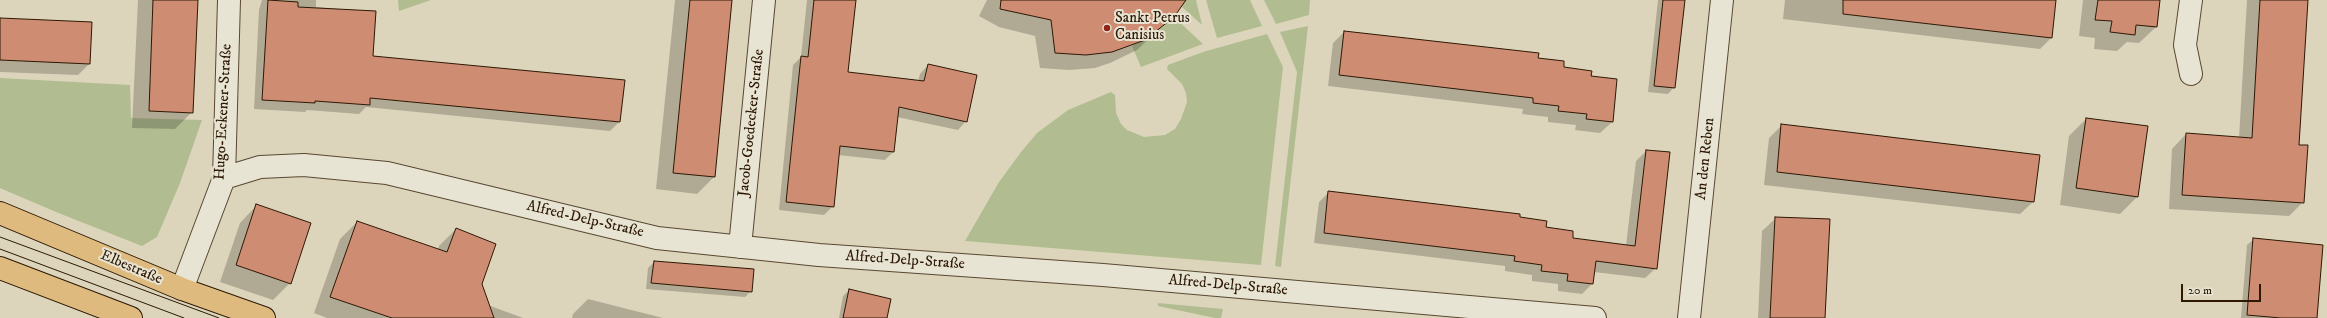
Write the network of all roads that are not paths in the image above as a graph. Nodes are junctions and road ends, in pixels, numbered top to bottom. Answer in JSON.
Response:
{"nodes":[{"id":1,"x":229,"y":0,"type":"edge"},
{"id":2,"x":764,"y":0,"type":"edge"},
{"id":3,"x":1722,"y":0,"type":"edge"},
{"id":4,"x":2191,"y":0,"type":"edge"},
{"id":5,"x":2191,"y":74,"type":"dead end"},
{"id":6,"x":224,"y":178,"type":"junction"},
{"id":7,"x":0,"y":213,"type":"edge"},
{"id":8,"x":740,"y":246,"type":"junction"},
{"id":9,"x":0,"y":268,"type":"edge"},
{"id":10,"x":182,"y":289,"type":"junction"},
{"id":11,"x":130,"y":318,"type":"edge"},
{"id":12,"x":264,"y":318,"type":"edge"},
{"id":13,"x":1596,"y":318,"type":"edge"},
{"id":14,"x":1689,"y":318,"type":"edge"}],
"edges":[{"from":1,"to":6,"type":"street","name":"Hugo-Eckener-Straße"},
{"from":2,"to":8,"type":"street","name":"Jacob-Goedecker-Straße"},
{"from":3,"to":14,"type":"street","name":"An den Reben"},
{"from":4,"to":5,"type":"street"},
{"from":6,"to":8,"type":"street","name":"Alfred-Delp-Straße"},
{"from":6,"to":10,"type":"street","name":"Hugo-Eckener-Straße"},
{"from":7,"to":10,"type":"main road","name":"Elbestraße"},
{"from":8,"to":13,"type":"street","name":"Alfred-Delp-Straße"},
{"from":9,"to":11,"type":"main road"},
{"from":10,"to":12,"type":"main road","name":"Elbestraße"}]}
